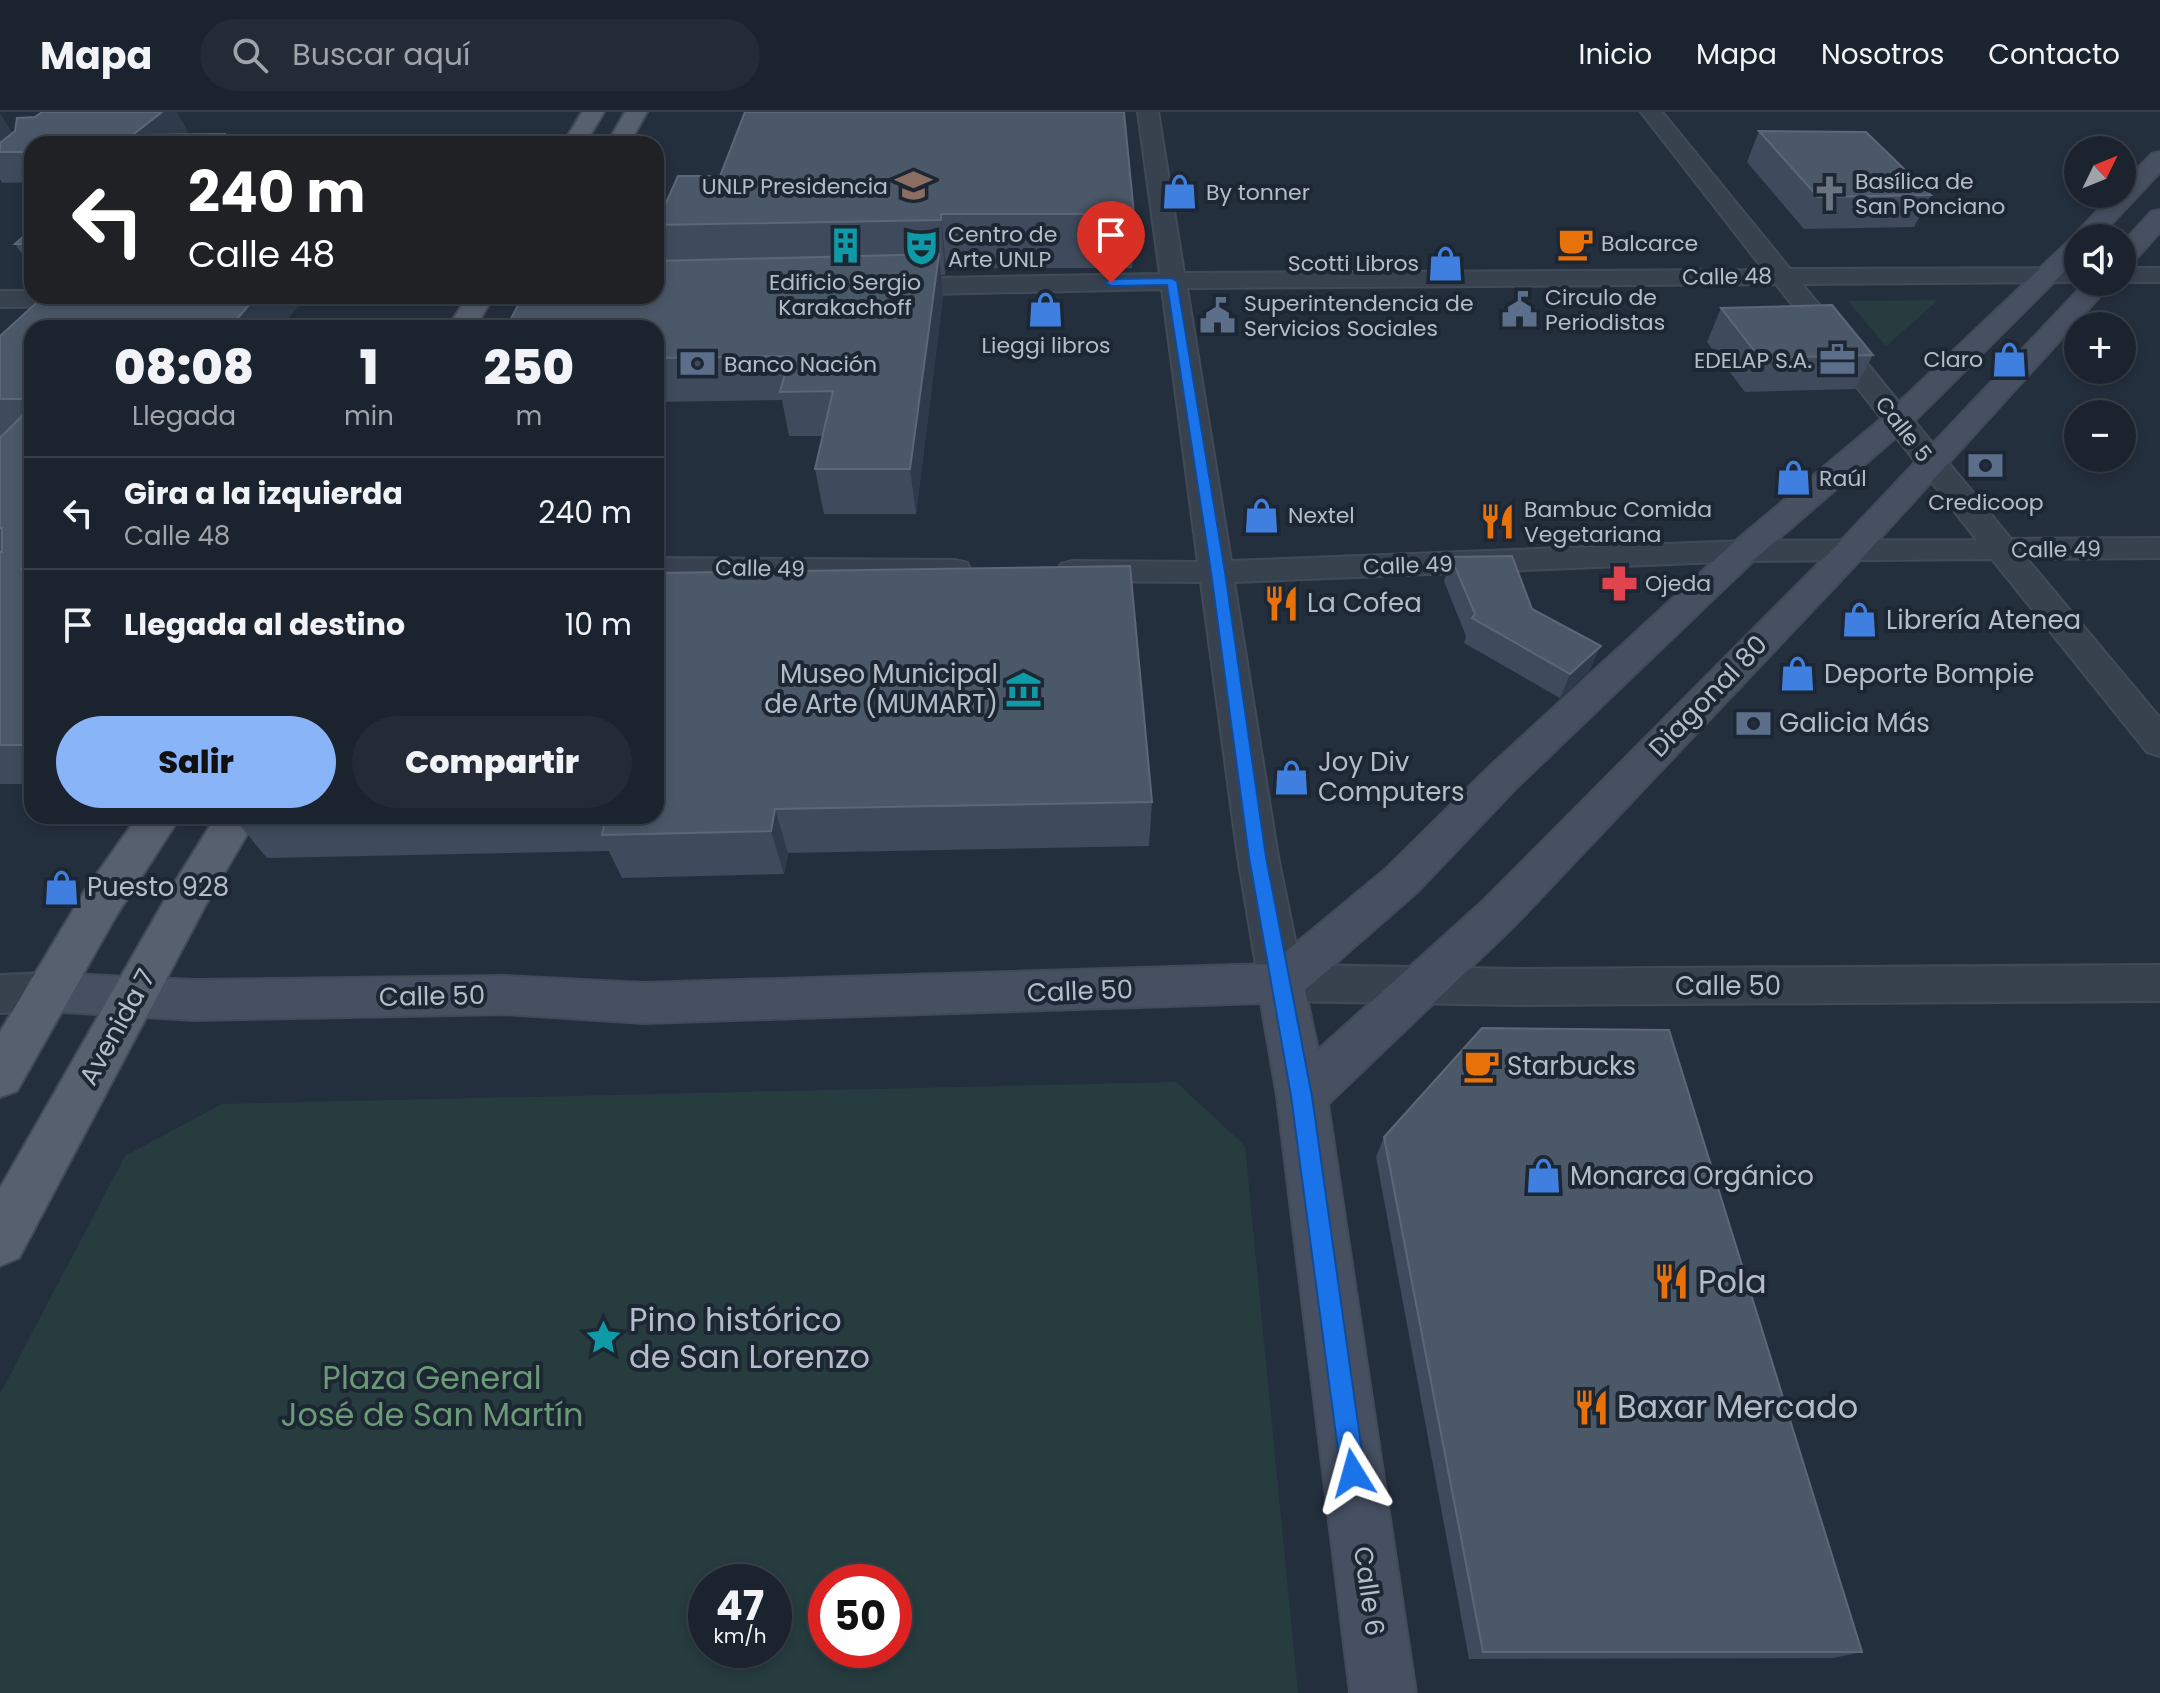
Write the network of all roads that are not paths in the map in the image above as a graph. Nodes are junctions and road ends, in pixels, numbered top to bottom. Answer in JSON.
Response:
{"nodes":[{"id":1,"x":593,"y":112,"type":"edge"},
{"id":2,"x":636,"y":112,"type":"edge"},
{"id":3,"x":1148,"y":112,"type":"edge"},
{"id":4,"x":1651,"y":112,"type":"edge"},
{"id":5,"x":579,"y":136,"type":"edge"},
{"id":6,"x":622,"y":136,"type":"edge"},
{"id":7,"x":2160,"y":159,"type":"edge"},
{"id":8,"x":2160,"y":217,"type":"edge"},
{"id":9,"x":2097,"y":224,"type":"edge"},
{"id":10,"x":2136,"y":244,"type":"edge"},
{"id":11,"x":2064,"y":258,"type":"edge"},
{"id":12,"x":2048,"y":275,"type":"junction"},
{"id":13,"x":2064,"y":275,"type":"edge"},
{"id":14,"x":2136,"y":275,"type":"edge"},
{"id":15,"x":2160,"y":275,"type":"edge"},
{"id":16,"x":1783,"y":276,"type":"junction"},
{"id":17,"x":1171,"y":281,"type":"junction"},
{"id":18,"x":859,"y":287,"type":"edge"},
{"id":19,"x":2087,"y":296,"type":"edge"},
{"id":20,"x":0,"y":299,"type":"edge"},
{"id":21,"x":24,"y":299,"type":"edge"},
{"id":22,"x":1898,"y":420,"type":"junction"},
{"id":23,"x":1932,"y":464,"type":"junction"},
{"id":24,"x":2160,"y":548,"type":"edge"},
{"id":25,"x":2002,"y":550,"type":"junction"},
{"id":26,"x":1744,"y":551,"type":"junction"},
{"id":27,"x":1850,"y":551,"type":"junction"},
{"id":28,"x":664,"y":568,"type":"edge"},
{"id":29,"x":984,"y":570,"type":"edge"},
{"id":30,"x":1046,"y":571,"type":"edge"},
{"id":31,"x":1218,"y":572,"type":"junction"},
{"id":32,"x":2160,"y":743,"type":"edge"},
{"id":33,"x":155,"y":824,"type":"edge"},
{"id":34,"x":232,"y":824,"type":"edge"},
{"id":35,"x":1281,"y":983,"type":"junction"},
{"id":36,"x":2160,"y":983,"type":"edge"},
{"id":37,"x":1421,"y":986,"type":"junction"},
{"id":38,"x":47,"y":992,"type":"junction"},
{"id":39,"x":0,"y":994,"type":"edge"},
{"id":40,"x":133,"y":998,"type":"junction"},
{"id":41,"x":0,"y":1076,"type":"edge"},
{"id":42,"x":1302,"y":1096,"type":"junction"},
{"id":43,"x":0,"y":1240,"type":"edge"},
{"id":44,"x":1383,"y":1693,"type":"edge"}],
"edges":[{"from":1,"to":5,"type":"main road"},
{"from":2,"to":6,"type":"main road"},
{"from":3,"to":17,"type":"street","name":"Calle 6"},
{"from":4,"to":16,"type":"street","name":"Calle 5"},
{"from":7,"to":9,"type":"main road"},
{"from":8,"to":10,"type":"main road"},
{"from":11,"to":12,"type":"main road"},
{"from":12,"to":13,"type":"street","name":"Calle 48"},
{"from":12,"to":16,"type":"street","name":"Calle 48"},
{"from":12,"to":22,"type":"main road"},
{"from":14,"to":15,"type":"street"},
{"from":16,"to":17,"type":"street","name":"Calle 48"},
{"from":16,"to":22,"type":"street","name":"Calle 5"},
{"from":17,"to":18,"type":"street","name":"Calle 48"},
{"from":17,"to":31,"type":"street","name":"Calle 6"},
{"from":19,"to":23,"type":"main road","name":"Diagonal 80"},
{"from":20,"to":21,"type":"street"},
{"from":22,"to":23,"type":"street","name":"Calle 5"},
{"from":22,"to":26,"type":"main road"},
{"from":23,"to":25,"type":"street","name":"Calle 5"},
{"from":23,"to":27,"type":"main road","name":"Diagonal 80"},
{"from":24,"to":25,"type":"street","name":"Calle 49"},
{"from":25,"to":27,"type":"street","name":"Calle 49"},
{"from":25,"to":32,"type":"street","name":"Calle 5"},
{"from":26,"to":27,"type":"street","name":"Calle 49"},
{"from":26,"to":31,"type":"street","name":"Calle 49"},
{"from":26,"to":35,"type":"main road"},
{"from":27,"to":37,"type":"main road","name":"Diagonal 80"},
{"from":28,"to":29,"type":"street","name":"Calle 49"},
{"from":30,"to":31,"type":"street","name":"Calle 49"},
{"from":31,"to":35,"type":"street","name":"Calle 6"},
{"from":33,"to":38,"type":"main road"},
{"from":34,"to":40,"type":"main road","name":"Avenida 7"},
{"from":35,"to":37,"type":"street","name":"Calle 50"},
{"from":35,"to":40,"type":"main road","name":"Calle 50"},
{"from":35,"to":42,"type":"main road","name":"Calle 6"},
{"from":36,"to":37,"type":"street","name":"Calle 50"},
{"from":37,"to":42,"type":"main road","name":"Diagonal 80"},
{"from":38,"to":39,"type":"street","name":"Calle 50"},
{"from":38,"to":40,"type":"main road","name":"Calle 50"},
{"from":38,"to":41,"type":"main road"},
{"from":40,"to":43,"type":"main road","name":"Avenida 7"},
{"from":42,"to":44,"type":"main road","name":"Calle 6"}]}
